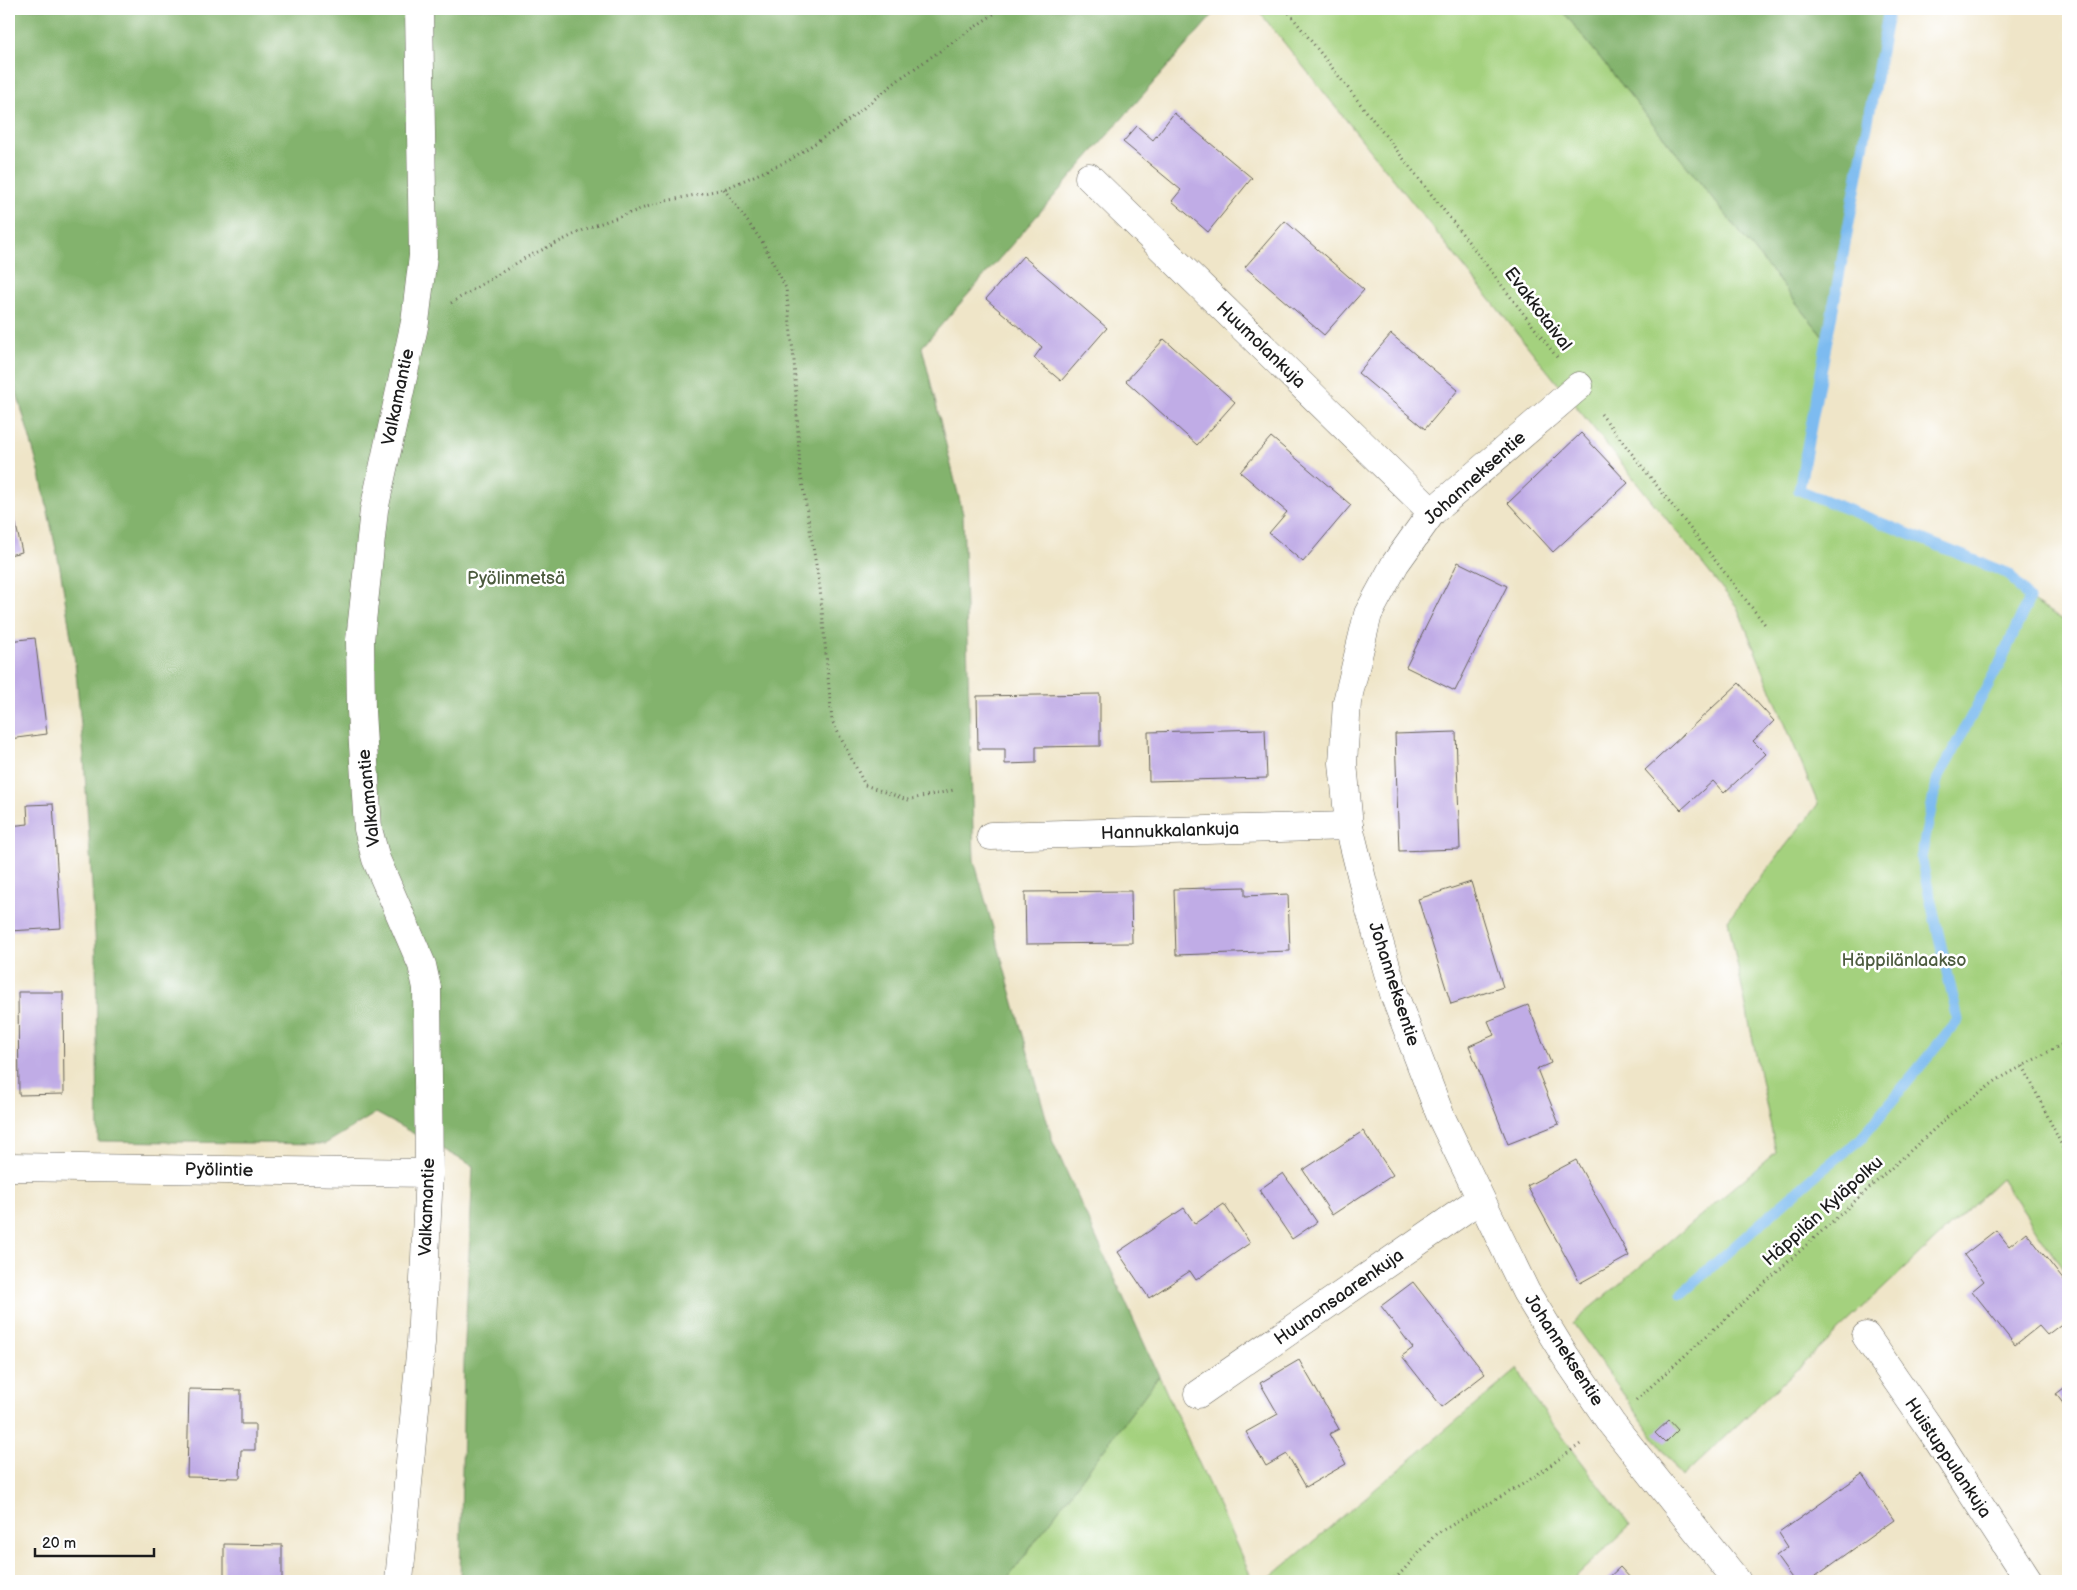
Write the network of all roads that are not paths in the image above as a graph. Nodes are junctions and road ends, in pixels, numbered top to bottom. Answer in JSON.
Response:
{"nodes":[{"id":1,"x":419,"y":9,"type":"edge"},
{"id":2,"x":1089,"y":177,"type":"dead end"},
{"id":3,"x":1579,"y":386,"type":"road end"},
{"id":4,"x":1432,"y":512,"type":"junction"},
{"id":5,"x":1349,"y":826,"type":"junction"},
{"id":6,"x":991,"y":836,"type":"dead end"},
{"id":7,"x":9,"y":1168,"type":"edge"},
{"id":8,"x":429,"y":1173,"type":"junction"},
{"id":9,"x":1480,"y":1199,"type":"junction"},
{"id":10,"x":1866,"y":1336,"type":"dead end"},
{"id":11,"x":1198,"y":1394,"type":"dead end"},
{"id":12,"x":399,"y":1581,"type":"edge"},
{"id":13,"x":1737,"y":1581,"type":"edge"},
{"id":14,"x":2030,"y":1581,"type":"edge"}],
"edges":[{"from":1,"to":8,"type":"street","name":"Valkamantie"},
{"from":2,"to":4,"type":"street","name":"Huumolankuja"},
{"from":3,"to":4,"type":"street","name":"Johanneksentie"},
{"from":4,"to":5,"type":"street","name":"Johanneksentie"},
{"from":5,"to":6,"type":"street","name":"Hannukkalankuja"},
{"from":5,"to":9,"type":"street","name":"Johanneksentie"},
{"from":7,"to":8,"type":"street","name":"Pyölintie"},
{"from":8,"to":12,"type":"street","name":"Valkamantie"},
{"from":9,"to":11,"type":"street","name":"Huunonsaarenkuja"},
{"from":9,"to":13,"type":"street","name":"Johanneksentie"},
{"from":10,"to":14,"type":"street","name":"Huistuppulankuja"}]}
